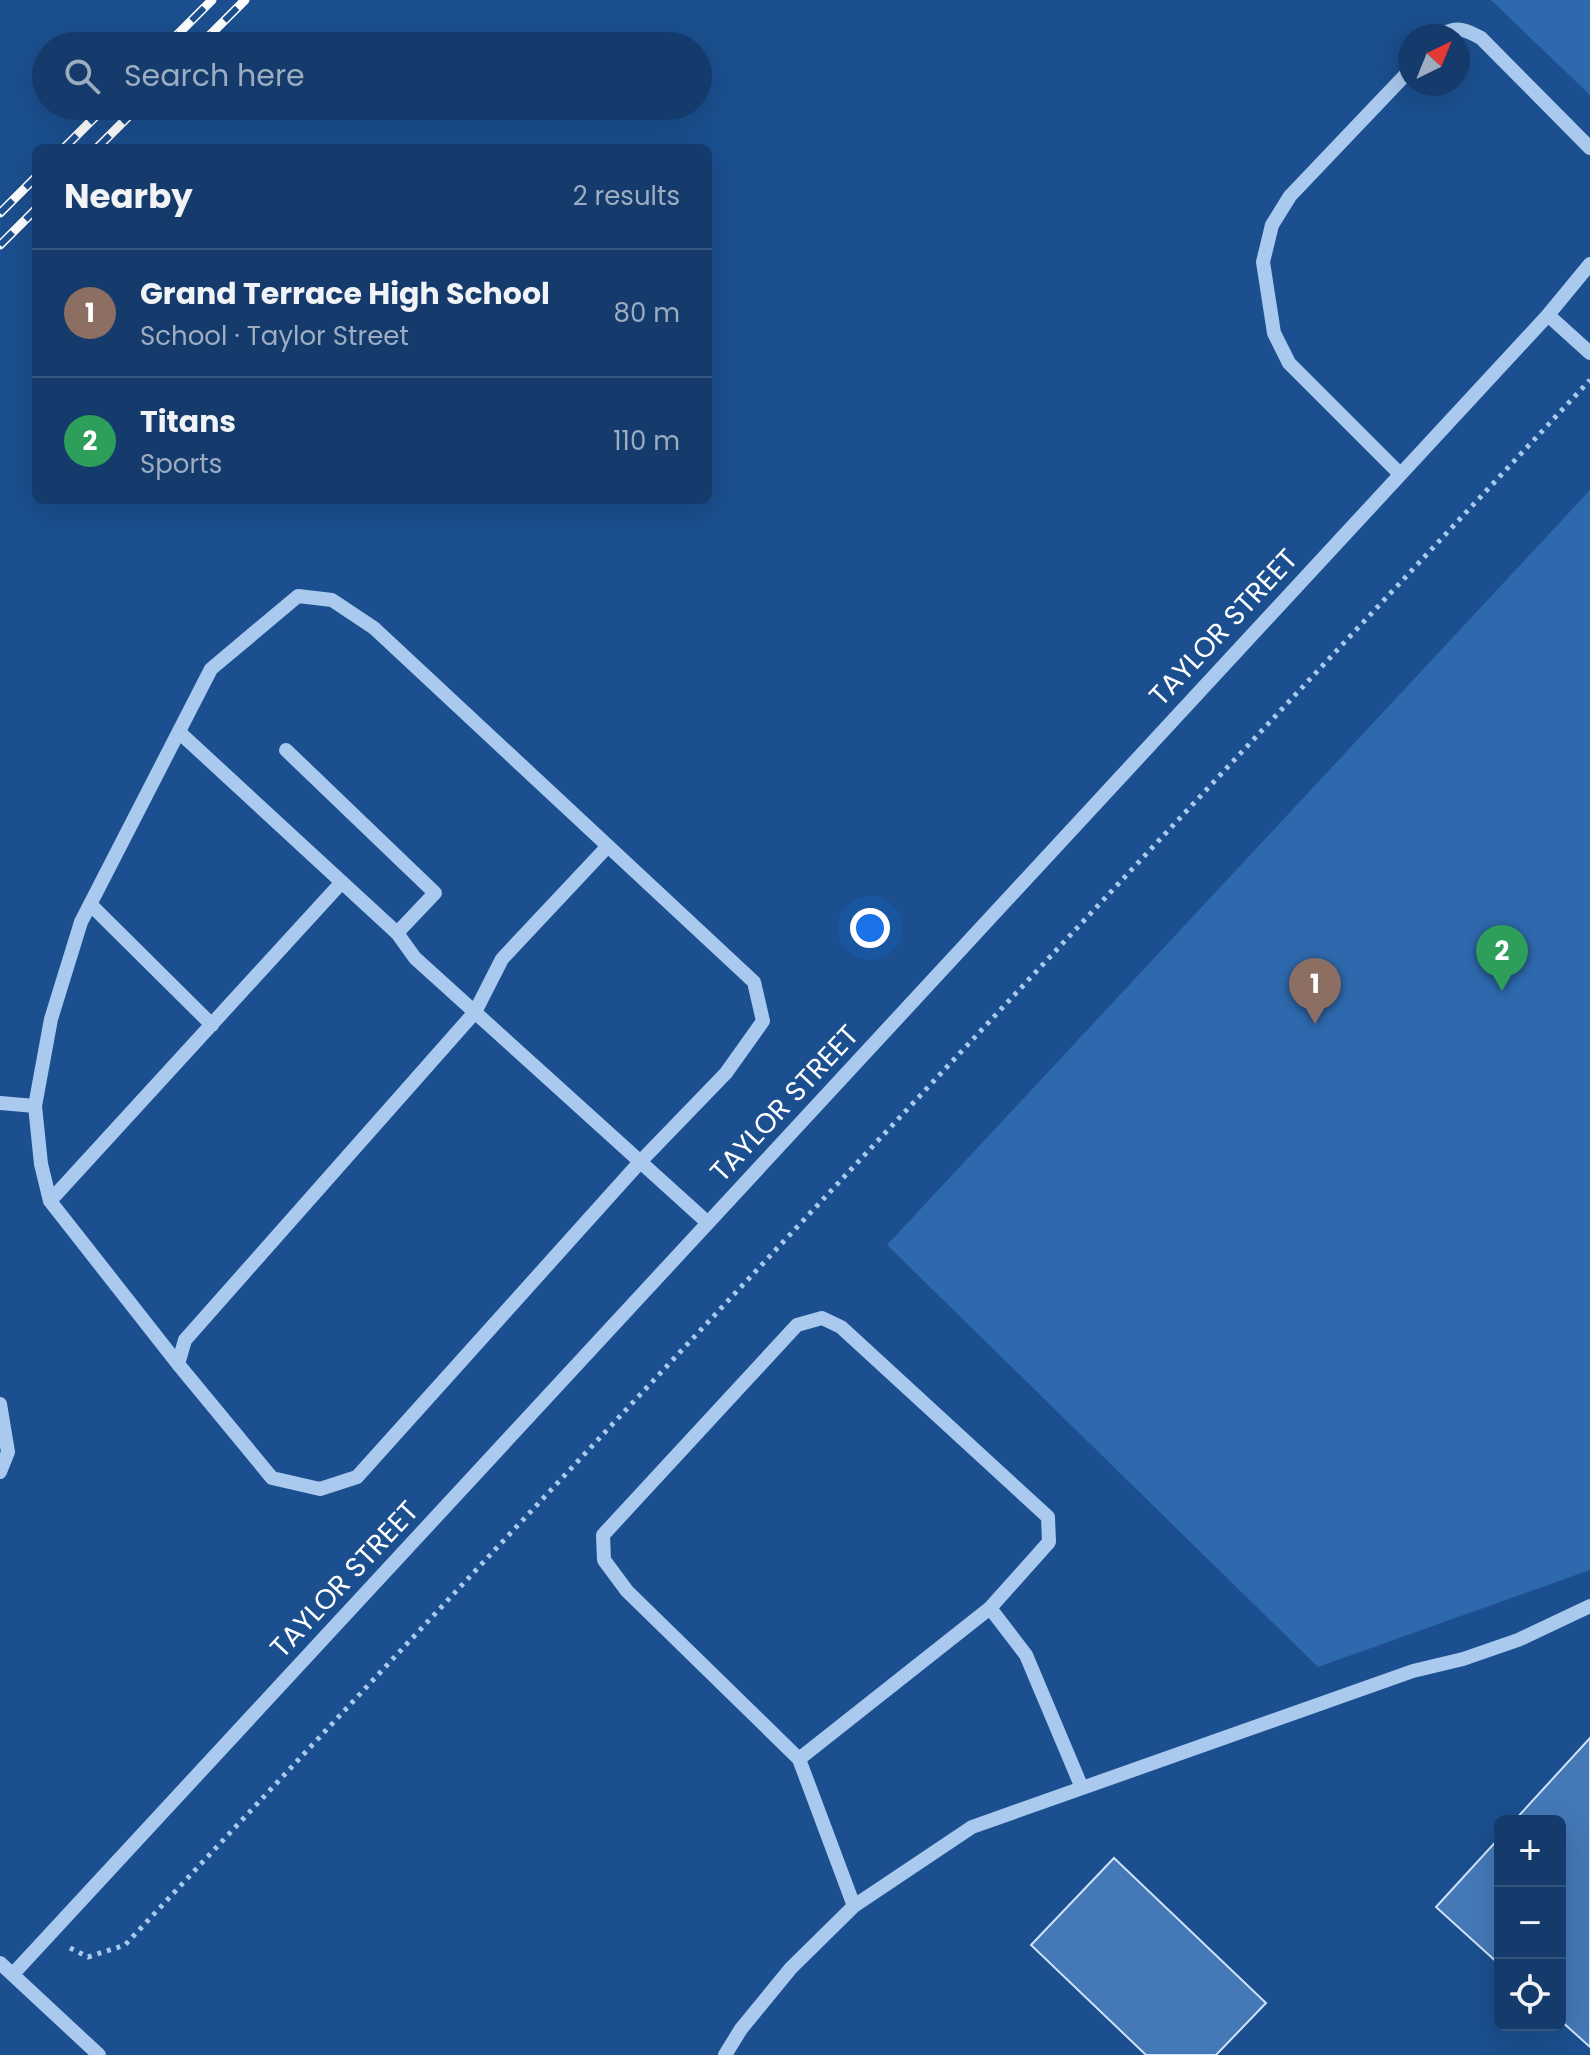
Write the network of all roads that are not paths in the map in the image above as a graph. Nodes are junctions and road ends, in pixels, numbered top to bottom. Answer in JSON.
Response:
{"nodes":[{"id":1,"x":1470,"y":32,"type":"edge"},
{"id":2,"x":1398,"y":83,"type":"edge"},
{"id":3,"x":1590,"y":148,"type":"edge"},
{"id":4,"x":1590,"y":264,"type":"edge"},
{"id":5,"x":1548,"y":315,"type":"junction"},
{"id":6,"x":1590,"y":353,"type":"edge"},
{"id":7,"x":1400,"y":474,"type":"junction"},
{"id":8,"x":179,"y":732,"type":"junction"},
{"id":9,"x":286,"y":750,"type":"dead end"},
{"id":10,"x":608,"y":846,"type":"junction"},
{"id":11,"x":342,"y":882,"type":"junction"},
{"id":12,"x":90,"y":904,"type":"junction"},
{"id":13,"x":397,"y":933,"type":"junction"},
{"id":14,"x":475,"y":1012,"type":"junction"},
{"id":15,"x":212,"y":1025,"type":"junction"},
{"id":16,"x":0,"y":1103,"type":"edge"},
{"id":17,"x":35,"y":1106,"type":"junction"},
{"id":18,"x":640,"y":1162,"type":"junction"},
{"id":19,"x":50,"y":1201,"type":"junction"},
{"id":20,"x":708,"y":1223,"type":"junction"},
{"id":21,"x":178,"y":1364,"type":"junction"},
{"id":22,"x":0,"y":1404,"type":"edge"},
{"id":23,"x":0,"y":1472,"type":"edge"},
{"id":24,"x":1590,"y":1606,"type":"edge"},
{"id":25,"x":990,"y":1608,"type":"junction"},
{"id":26,"x":799,"y":1759,"type":"junction"},
{"id":27,"x":1082,"y":1788,"type":"junction"},
{"id":28,"x":854,"y":1906,"type":"junction"},
{"id":29,"x":0,"y":1963,"type":"edge"},
{"id":30,"x":13,"y":1974,"type":"junction"},
{"id":31,"x":99,"y":2055,"type":"edge"},
{"id":32,"x":725,"y":2055,"type":"edge"}],
"edges":[{"from":1,"to":3,"type":"street"},
{"from":2,"to":7,"type":"street"},
{"from":4,"to":5,"type":"street","name":"TAYLOR STREET"},
{"from":5,"to":6,"type":"street"},
{"from":5,"to":7,"type":"street","name":"TAYLOR STREET"},
{"from":7,"to":20,"type":"street","name":"TAYLOR STREET"},
{"from":8,"to":10,"type":"street"},
{"from":8,"to":11,"type":"street"},
{"from":8,"to":12,"type":"street"},
{"from":9,"to":13,"type":"street"},
{"from":10,"to":14,"type":"street"},
{"from":10,"to":18,"type":"street"},
{"from":11,"to":13,"type":"street"},
{"from":11,"to":15,"type":"street"},
{"from":12,"to":15,"type":"street"},
{"from":12,"to":17,"type":"street"},
{"from":13,"to":14,"type":"street"},
{"from":14,"to":18,"type":"street"},
{"from":14,"to":21,"type":"street"},
{"from":15,"to":19,"type":"street"},
{"from":16,"to":17,"type":"street"},
{"from":17,"to":19,"type":"street"},
{"from":18,"to":20,"type":"street"},
{"from":18,"to":21,"type":"street"},
{"from":19,"to":21,"type":"street"},
{"from":20,"to":30,"type":"street","name":"TAYLOR STREET"},
{"from":22,"to":23,"type":"street"},
{"from":24,"to":27,"type":"street"},
{"from":25,"to":26,"type":"street"},
{"from":25,"to":26,"type":"street"},
{"from":25,"to":27,"type":"street"},
{"from":26,"to":28,"type":"street"},
{"from":27,"to":28,"type":"street"},
{"from":28,"to":32,"type":"street"},
{"from":29,"to":30,"type":"street"},
{"from":30,"to":31,"type":"street"}]}
